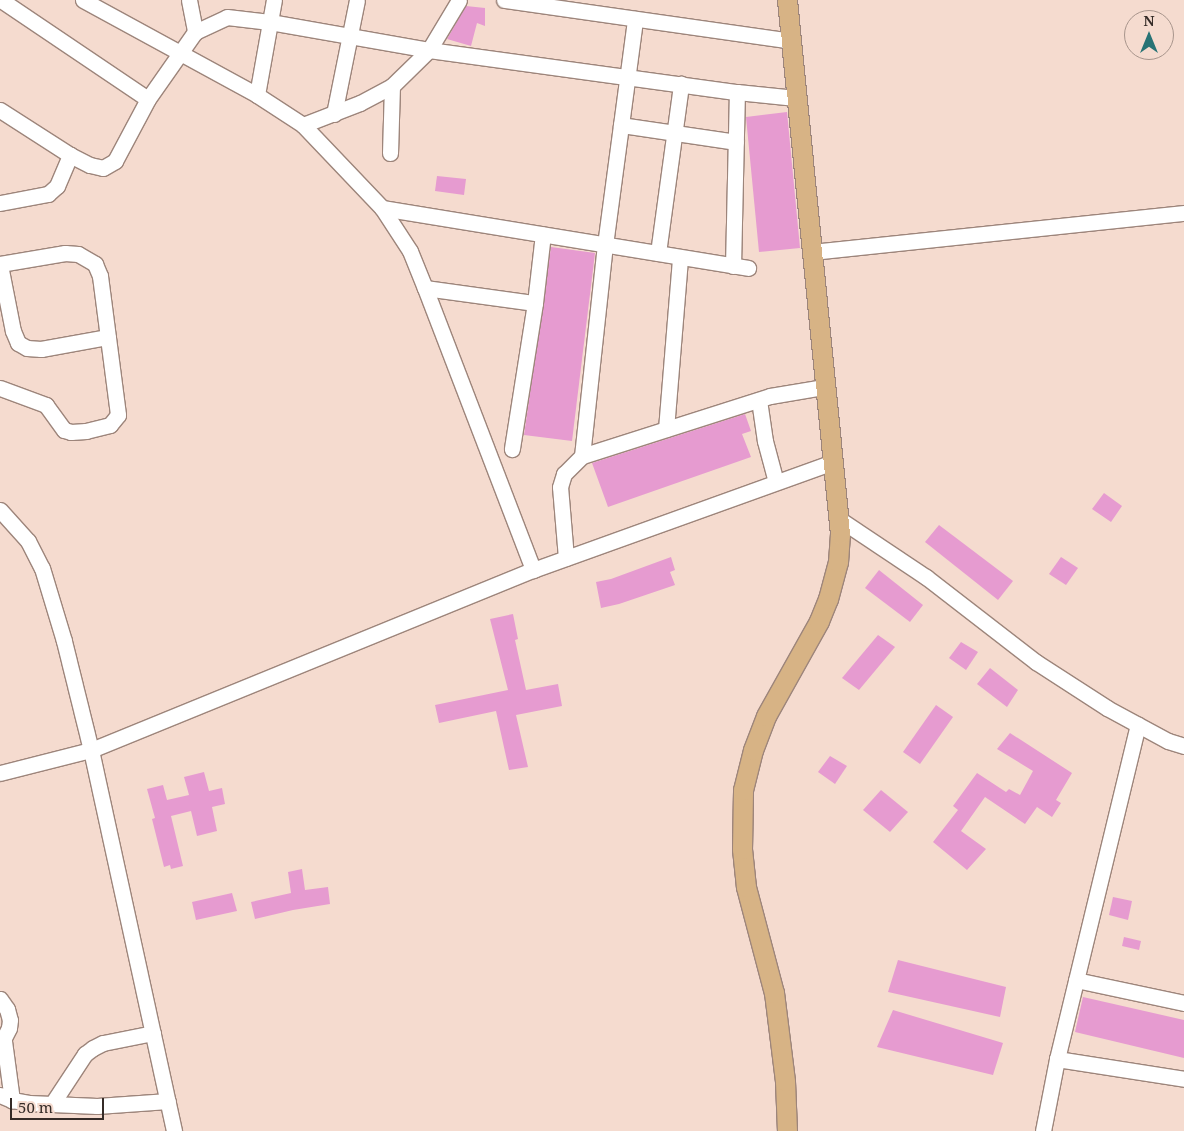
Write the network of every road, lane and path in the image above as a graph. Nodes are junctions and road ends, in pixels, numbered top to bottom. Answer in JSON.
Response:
{"nodes":[{"id":1,"x":0,"y":0,"type":"edge"},
{"id":2,"x":83,"y":0,"type":"edge"},
{"id":3,"x":189,"y":0,"type":"edge"},
{"id":4,"x":274,"y":0,"type":"edge"},
{"id":5,"x":357,"y":0,"type":"edge"},
{"id":6,"x":459,"y":0,"type":"edge"},
{"id":7,"x":504,"y":0,"type":"edge"},
{"id":8,"x":787,"y":0,"type":"edge"},
{"id":9,"x":545,"y":3,"type":"edge"},
{"id":10,"x":635,"y":19,"type":"junction"},
{"id":11,"x":270,"y":22,"type":"junction"},
{"id":12,"x":195,"y":32,"type":"junction"},
{"id":13,"x":350,"y":37,"type":"junction"},
{"id":14,"x":791,"y":41,"type":"junction"},
{"id":15,"x":429,"y":50,"type":"junction"},
{"id":16,"x":180,"y":52,"type":"junction"},
{"id":17,"x":628,"y":77,"type":"junction"},
{"id":18,"x":681,"y":84,"type":"junction"},
{"id":19,"x":392,"y":86,"type":"junction"},
{"id":20,"x":737,"y":92,"type":"junction"},
{"id":21,"x":256,"y":95,"type":"junction"},
{"id":22,"x":796,"y":98,"type":"junction"},
{"id":23,"x":148,"y":99,"type":"junction"},
{"id":24,"x":0,"y":110,"type":"edge"},
{"id":25,"x":334,"y":114,"type":"junction"},
{"id":26,"x":303,"y":125,"type":"junction"},
{"id":27,"x":621,"y":125,"type":"junction"},
{"id":28,"x":674,"y":133,"type":"junction"},
{"id":29,"x":736,"y":142,"type":"junction"},
{"id":30,"x":390,"y":153,"type":"dead end"},
{"id":31,"x":70,"y":155,"type":"junction"},
{"id":32,"x":0,"y":203,"type":"edge"},
{"id":33,"x":382,"y":208,"type":"junction"},
{"id":34,"x":1184,"y":213,"type":"edge"},
{"id":35,"x":543,"y":234,"type":"junction"},
{"id":36,"x":605,"y":244,"type":"junction"},
{"id":37,"x":812,"y":252,"type":"junction"},
{"id":38,"x":658,"y":253,"type":"junction"},
{"id":39,"x":680,"y":258,"type":"junction"},
{"id":40,"x":0,"y":264,"type":"edge"},
{"id":41,"x":426,"y":288,"type":"junction"},
{"id":42,"x":535,"y":302,"type":"junction"},
{"id":43,"x":5,"y":315,"type":"edge"},
{"id":44,"x":108,"y":337,"type":"junction"},
{"id":45,"x":824,"y":387,"type":"junction"},
{"id":46,"x":0,"y":388,"type":"edge"},
{"id":47,"x":759,"y":400,"type":"junction"},
{"id":48,"x":666,"y":429,"type":"junction"},
{"id":49,"x":512,"y":450,"type":"dead end"},
{"id":50,"x":582,"y":456,"type":"junction"},
{"id":51,"x":831,"y":463,"type":"junction"},
{"id":52,"x":776,"y":482,"type":"junction"},
{"id":53,"x":0,"y":510,"type":"edge"},
{"id":54,"x":839,"y":519,"type":"junction"},
{"id":55,"x":566,"y":558,"type":"junction"},
{"id":56,"x":533,"y":570,"type":"junction"},
{"id":57,"x":1138,"y":724,"type":"junction"},
{"id":58,"x":1184,"y":746,"type":"edge"},
{"id":59,"x":91,"y":750,"type":"junction"},
{"id":60,"x":0,"y":773,"type":"edge"},
{"id":61,"x":1076,"y":980,"type":"junction"},
{"id":62,"x":0,"y":999,"type":"edge"},
{"id":63,"x":1184,"y":1003,"type":"edge"},
{"id":64,"x":153,"y":1033,"type":"junction"},
{"id":65,"x":2,"y":1044,"type":"edge"},
{"id":66,"x":1057,"y":1059,"type":"junction"},
{"id":67,"x":1184,"y":1079,"type":"edge"},
{"id":68,"x":6,"y":1098,"type":"edge"},
{"id":69,"x":168,"y":1101,"type":"junction"},
{"id":70,"x":52,"y":1104,"type":"junction"},
{"id":71,"x":174,"y":1131,"type":"edge"},
{"id":72,"x":787,"y":1131,"type":"edge"},
{"id":73,"x":1043,"y":1131,"type":"edge"}],
"edges":[{"from":1,"to":23,"type":"street"},
{"from":2,"to":16,"type":"street"},
{"from":3,"to":12,"type":"street"},
{"from":4,"to":11,"type":"street"},
{"from":5,"to":13,"type":"street"},
{"from":6,"to":15,"type":"street"},
{"from":7,"to":9,"type":"street"},
{"from":8,"to":14,"type":"main road"},
{"from":9,"to":10,"type":"street"},
{"from":10,"to":14,"type":"street"},
{"from":10,"to":17,"type":"street"},
{"from":11,"to":12,"type":"street"},
{"from":11,"to":13,"type":"street"},
{"from":11,"to":21,"type":"street"},
{"from":12,"to":16,"type":"street"},
{"from":13,"to":15,"type":"street"},
{"from":13,"to":25,"type":"street"},
{"from":14,"to":22,"type":"main road"},
{"from":15,"to":17,"type":"street"},
{"from":15,"to":19,"type":"street"},
{"from":16,"to":21,"type":"street"},
{"from":16,"to":23,"type":"street"},
{"from":17,"to":18,"type":"street"},
{"from":17,"to":27,"type":"street"},
{"from":18,"to":20,"type":"street"},
{"from":18,"to":28,"type":"street"},
{"from":19,"to":25,"type":"street"},
{"from":19,"to":30,"type":"street"},
{"from":20,"to":22,"type":"street"},
{"from":20,"to":29,"type":"street"},
{"from":21,"to":26,"type":"street"},
{"from":22,"to":37,"type":"main road"},
{"from":23,"to":31,"type":"street"},
{"from":24,"to":31,"type":"street"},
{"from":25,"to":26,"type":"street"},
{"from":26,"to":33,"type":"street"},
{"from":27,"to":28,"type":"street"},
{"from":27,"to":36,"type":"street"},
{"from":28,"to":29,"type":"street"},
{"from":28,"to":38,"type":"street"},
{"from":29,"to":39,"type":"street"},
{"from":31,"to":32,"type":"street"},
{"from":33,"to":35,"type":"street"},
{"from":33,"to":41,"type":"street"},
{"from":34,"to":37,"type":"street"},
{"from":35,"to":36,"type":"street"},
{"from":35,"to":42,"type":"street"},
{"from":36,"to":38,"type":"street"},
{"from":36,"to":50,"type":"street"},
{"from":37,"to":45,"type":"main road"},
{"from":38,"to":39,"type":"street"},
{"from":39,"to":48,"type":"street"},
{"from":40,"to":43,"type":"street"},
{"from":40,"to":44,"type":"street"},
{"from":41,"to":42,"type":"street"},
{"from":41,"to":56,"type":"street"},
{"from":42,"to":49,"type":"street"},
{"from":43,"to":44,"type":"street"},
{"from":44,"to":46,"type":"street"},
{"from":45,"to":47,"type":"street"},
{"from":45,"to":51,"type":"main road"},
{"from":47,"to":48,"type":"street"},
{"from":47,"to":52,"type":"street"},
{"from":48,"to":50,"type":"street"},
{"from":50,"to":55,"type":"street"},
{"from":51,"to":52,"type":"street"},
{"from":51,"to":54,"type":"main road"},
{"from":52,"to":55,"type":"street"},
{"from":53,"to":59,"type":"street"},
{"from":54,"to":57,"type":"street"},
{"from":54,"to":72,"type":"main road"},
{"from":55,"to":56,"type":"street"},
{"from":56,"to":59,"type":"street"},
{"from":57,"to":58,"type":"street"},
{"from":57,"to":61,"type":"street"},
{"from":59,"to":60,"type":"street"},
{"from":59,"to":64,"type":"street"},
{"from":61,"to":63,"type":"street"},
{"from":61,"to":66,"type":"street"},
{"from":62,"to":65,"type":"street"},
{"from":64,"to":69,"type":"street"},
{"from":64,"to":70,"type":"street"},
{"from":65,"to":68,"type":"street"},
{"from":66,"to":67,"type":"street"},
{"from":66,"to":73,"type":"street"},
{"from":68,"to":70,"type":"street"},
{"from":69,"to":70,"type":"street"},
{"from":69,"to":71,"type":"street"}]}
